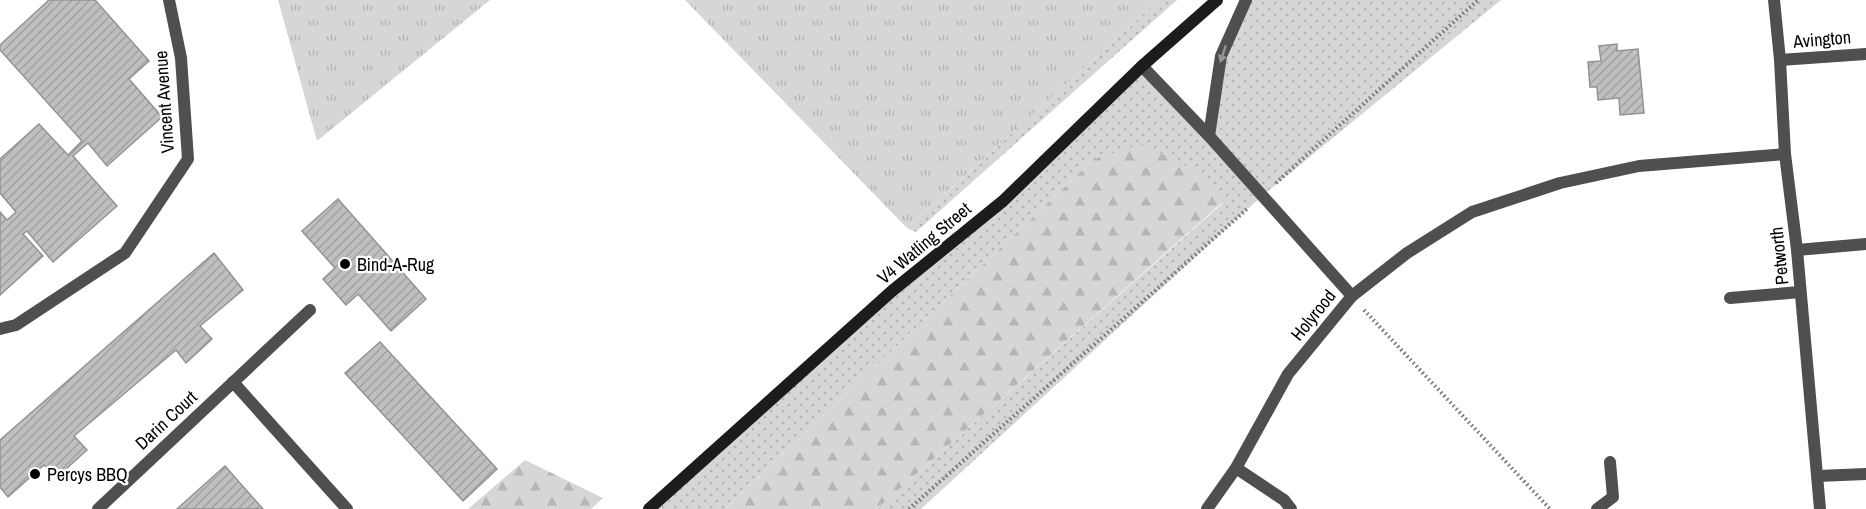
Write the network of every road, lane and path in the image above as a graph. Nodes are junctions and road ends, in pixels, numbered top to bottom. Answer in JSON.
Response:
{"nodes":[{"id":1,"x":169,"y":0,"type":"edge"},
{"id":2,"x":1217,"y":0,"type":"edge"},
{"id":3,"x":1245,"y":0,"type":"edge"},
{"id":4,"x":1478,"y":0,"type":"edge"},
{"id":5,"x":1774,"y":0,"type":"edge"},
{"id":6,"x":1866,"y":54,"type":"edge"},
{"id":7,"x":1780,"y":60,"type":"junction"},
{"id":8,"x":1142,"y":66,"type":"junction"},
{"id":9,"x":1209,"y":136,"type":"junction"},
{"id":10,"x":1785,"y":154,"type":"junction"},
{"id":11,"x":1262,"y":196,"type":"junction"},
{"id":12,"x":1866,"y":244,"type":"edge"},
{"id":13,"x":1797,"y":250,"type":"junction"},
{"id":14,"x":1800,"y":292,"type":"junction"},
{"id":15,"x":1352,"y":296,"type":"junction"},
{"id":16,"x":1730,"y":298,"type":"dead end"},
{"id":17,"x":310,"y":310,"type":"dead end"},
{"id":18,"x":0,"y":328,"type":"edge"},
{"id":19,"x":233,"y":382,"type":"junction"},
{"id":20,"x":1610,"y":462,"type":"dead end"},
{"id":21,"x":1236,"y":468,"type":"junction"},
{"id":22,"x":1866,"y":474,"type":"edge"},
{"id":23,"x":1818,"y":477,"type":"junction"},
{"id":24,"x":98,"y":509,"type":"edge"},
{"id":25,"x":347,"y":509,"type":"edge"},
{"id":26,"x":649,"y":509,"type":"edge"},
{"id":27,"x":909,"y":509,"type":"edge"},
{"id":28,"x":1208,"y":509,"type":"edge"},
{"id":29,"x":1291,"y":509,"type":"edge"},
{"id":30,"x":1550,"y":509,"type":"edge"},
{"id":31,"x":1597,"y":509,"type":"edge"},
{"id":32,"x":1820,"y":509,"type":"edge"}],
"edges":[{"from":1,"to":18,"type":"street","name":"Vincent Avenue"},
{"from":2,"to":8,"type":"street","name":"V4 Watling Street"},
{"from":3,"to":9,"type":"street","one_way":true},
{"from":4,"to":11,"type":"path"},
{"from":5,"to":7,"type":"street","name":"Petworth"},
{"from":6,"to":7,"type":"street","name":"Avington"},
{"from":7,"to":10,"type":"street","name":"Petworth"},
{"from":8,"to":9,"type":"street","name":"Holyrood"},
{"from":8,"to":26,"type":"street","name":"V4 Watling Street"},
{"from":9,"to":11,"type":"street","name":"Holyrood"},
{"from":10,"to":13,"type":"street","name":"Petworth"},
{"from":10,"to":15,"type":"street"},
{"from":11,"to":15,"type":"street","name":"Holyrood"},
{"from":11,"to":27,"type":"path"},
{"from":12,"to":13,"type":"street"},
{"from":13,"to":14,"type":"street","name":"Petworth"},
{"from":14,"to":16,"type":"street"},
{"from":14,"to":23,"type":"street","name":"Petworth"},
{"from":15,"to":21,"type":"street","name":"Holyrood"},
{"from":15,"to":30,"type":"path"},
{"from":17,"to":19,"type":"street","name":"Darin Court"},
{"from":19,"to":24,"type":"street","name":"Darin Court"},
{"from":19,"to":25,"type":"street"},
{"from":20,"to":31,"type":"street"},
{"from":21,"to":28,"type":"street","name":"Holyrood"},
{"from":21,"to":29,"type":"street"},
{"from":22,"to":23,"type":"street"},
{"from":23,"to":32,"type":"street","name":"Petworth"}]}
